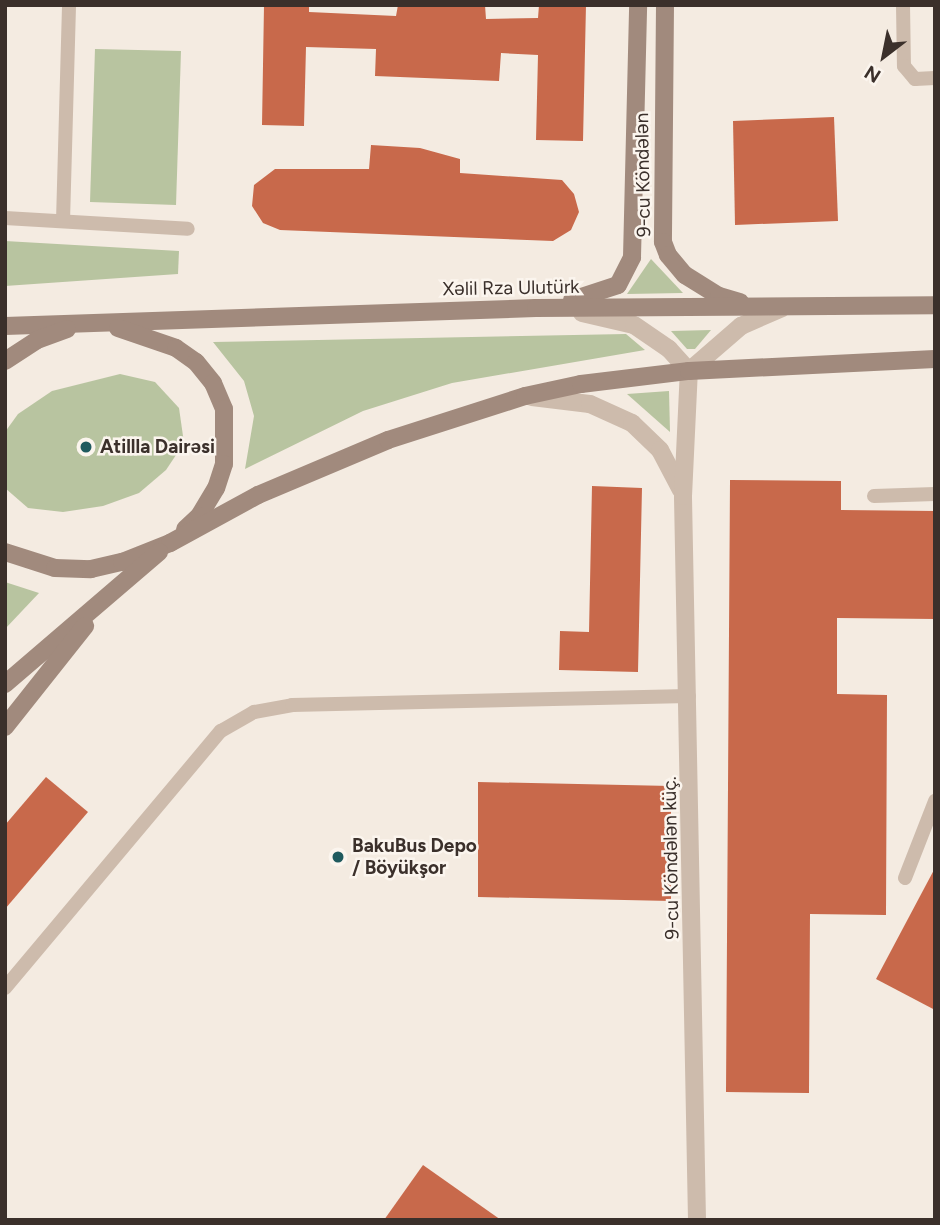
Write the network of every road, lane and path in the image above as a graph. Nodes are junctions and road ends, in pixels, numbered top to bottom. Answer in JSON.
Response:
{"nodes":[{"id":1,"x":69,"y":5,"type":"edge"},
{"id":2,"x":638,"y":5,"type":"edge"},
{"id":3,"x":665,"y":5,"type":"edge"},
{"id":4,"x":903,"y":5,"type":"edge"},
{"id":5,"x":935,"y":78,"type":"edge"},
{"id":6,"x":5,"y":218,"type":"edge"},
{"id":7,"x":63,"y":221,"type":"junction"},
{"id":8,"x":188,"y":229,"type":"dead end"},
{"id":9,"x":935,"y":305,"type":"edge"},
{"id":10,"x":536,"y":308,"type":"junction"},
{"id":11,"x":782,"y":308,"type":"junction"},
{"id":12,"x":88,"y":323,"type":"junction"},
{"id":13,"x":5,"y":326,"type":"edge"},
{"id":14,"x":935,"y":359,"type":"edge"},
{"id":15,"x":5,"y":360,"type":"edge"},
{"id":16,"x":689,"y":371,"type":"junction"},
{"id":17,"x":525,"y":396,"type":"junction"},
{"id":18,"x":687,"y":424,"type":"junction"},
{"id":19,"x":652,"y":439,"type":"junction"},
{"id":20,"x":935,"y":494,"type":"edge"},
{"id":21,"x":683,"y":496,"type":"junction"},
{"id":22,"x":874,"y":496,"type":"dead end"},
{"id":23,"x":170,"y":543,"type":"junction"},
{"id":24,"x":5,"y":552,"type":"edge"},
{"id":25,"x":105,"y":600,"type":"junction"},
{"id":26,"x":5,"y":684,"type":"edge"},
{"id":27,"x":689,"y":696,"type":"junction"},
{"id":28,"x":5,"y":727,"type":"edge"},
{"id":29,"x":935,"y":801,"type":"edge"},
{"id":30,"x":905,"y":878,"type":"dead end"},
{"id":31,"x":5,"y":988,"type":"edge"},
{"id":32,"x":697,"y":1220,"type":"edge"}],
"edges":[{"from":1,"to":7,"type":"lane"},
{"from":2,"to":10,"type":"main road","name":"9-cu Köndələn"},
{"from":3,"to":11,"type":"main road","name":"9-cu Köndələn"},
{"from":4,"to":5,"type":"lane"},
{"from":6,"to":7,"type":"lane"},
{"from":7,"to":8,"type":"lane"},
{"from":9,"to":11,"type":"main road","name":"Xəlil Rza Ulutürk"},
{"from":10,"to":11,"type":"main road","name":"Xəlil Rza Ulutürk"},
{"from":10,"to":12,"type":"main road","name":"Xəlil Rza Ulutürk"},
{"from":10,"to":16,"type":"street"},
{"from":11,"to":16,"type":"street"},
{"from":12,"to":13,"type":"main road"},
{"from":12,"to":15,"type":"main road"},
{"from":12,"to":23,"type":"main road"},
{"from":14,"to":16,"type":"main road"},
{"from":16,"to":17,"type":"main road"},
{"from":16,"to":18,"type":"street","name":"9-cu Köndələn küç."},
{"from":17,"to":19,"type":"street"},
{"from":17,"to":23,"type":"main road"},
{"from":18,"to":19,"type":"street"},
{"from":18,"to":21,"type":"street","name":"9-cu Köndələn küç."},
{"from":19,"to":21,"type":"street"},
{"from":20,"to":22,"type":"lane"},
{"from":21,"to":27,"type":"street","name":"9-cu Köndələn küç."},
{"from":23,"to":24,"type":"main road"},
{"from":23,"to":25,"type":"main road"},
{"from":25,"to":26,"type":"main road"},
{"from":25,"to":28,"type":"main road"},
{"from":27,"to":31,"type":"lane"},
{"from":27,"to":32,"type":"street","name":"9-cu Köndələn küç."},
{"from":29,"to":30,"type":"lane"}]}
